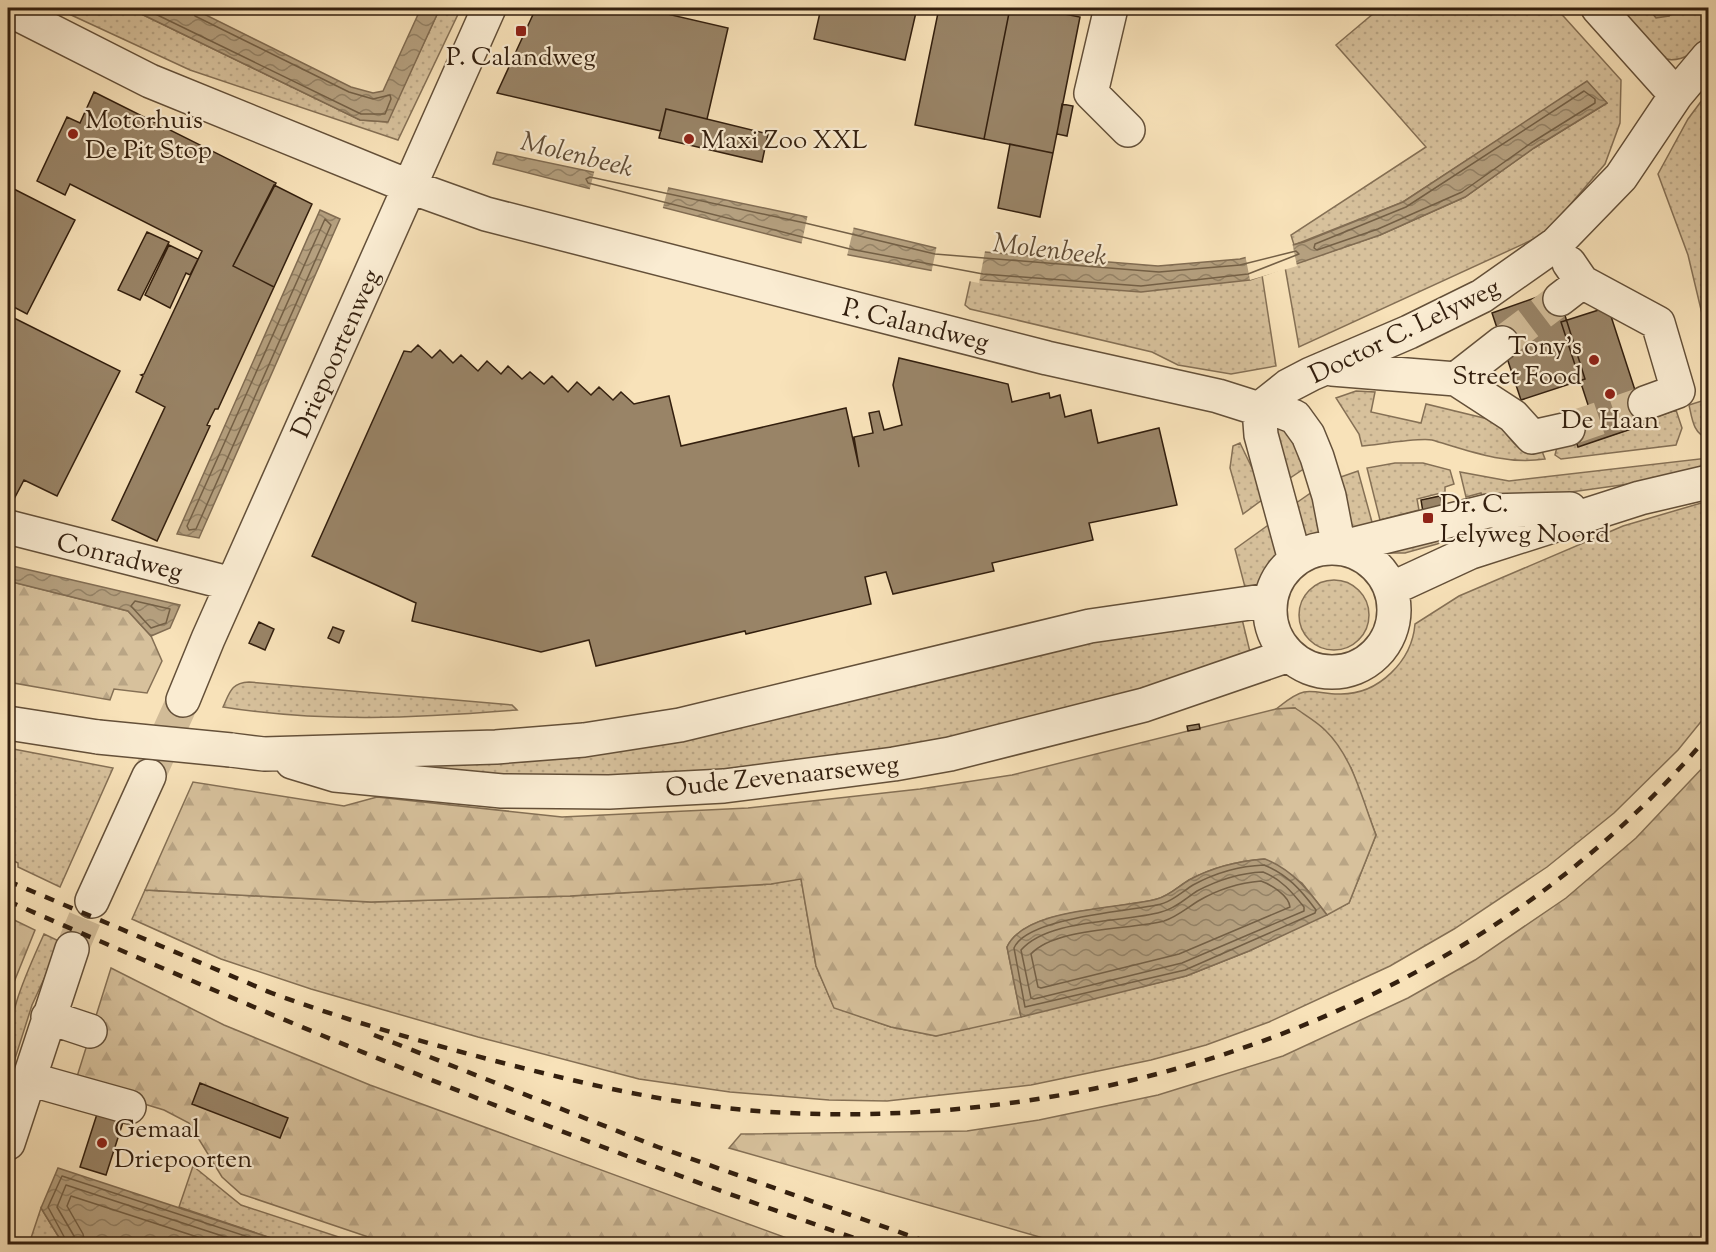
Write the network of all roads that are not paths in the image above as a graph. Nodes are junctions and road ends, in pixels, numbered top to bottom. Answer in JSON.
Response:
{"nodes":[{"id":1,"x":489,"y":8,"type":"edge"},
{"id":2,"x":1112,"y":8,"type":"edge"},
{"id":3,"x":1598,"y":8,"type":"edge"},
{"id":4,"x":8,"y":9,"type":"edge"},
{"id":5,"x":1708,"y":57,"type":"edge"},
{"id":6,"x":1676,"y":96,"type":"junction"},
{"id":7,"x":1128,"y":130,"type":"dead end"},
{"id":8,"x":408,"y":186,"type":"junction"},
{"id":9,"x":1556,"y":244,"type":"junction"},
{"id":10,"x":1502,"y":343,"type":"tunnel mouth"},
{"id":11,"x":1327,"y":368,"type":"junction"},
{"id":12,"x":1456,"y":379,"type":"junction"},
{"id":13,"x":1645,"y":403,"type":"tunnel mouth"},
{"id":14,"x":1258,"y":409,"type":"junction"},
{"id":15,"x":1568,"y":429,"type":"tunnel mouth"},
{"id":16,"x":1708,"y":482,"type":"edge"},
{"id":17,"x":1610,"y":508,"type":"junction"},
{"id":18,"x":8,"y":526,"type":"edge"},
{"id":19,"x":1339,"y":548,"type":"junction"},
{"id":20,"x":1294,"y":560,"type":"junction"},
{"id":21,"x":232,"y":584,"type":"junction"},
{"id":22,"x":1391,"y":590,"type":"junction"},
{"id":23,"x":1270,"y":600,"type":"junction"},
{"id":24,"x":1289,"y":655,"type":"junction"},
{"id":25,"x":1328,"y":672,"type":"junction"},
{"id":26,"x":183,"y":700,"type":"tunnel mouth"},
{"id":27,"x":8,"y":723,"type":"edge"},
{"id":28,"x":1058,"y":728,"type":"junction"},
{"id":29,"x":264,"y":754,"type":"junction"},
{"id":30,"x":149,"y":776,"type":"tunnel mouth"},
{"id":31,"x":93,"y":902,"type":"tunnel mouth"},
{"id":32,"x":72,"y":949,"type":"tunnel mouth"},
{"id":33,"x":51,"y":1005,"type":"junction"},
{"id":34,"x":90,"y":1031,"type":"dead end"},
{"id":35,"x":29,"y":1079,"type":"junction"},
{"id":36,"x":129,"y":1107,"type":"dead end"},
{"id":37,"x":8,"y":1143,"type":"edge"}],
"edges":[{"from":1,"to":8,"type":"street","name":"Driepoortenweg"},
{"from":2,"to":7,"type":"street"},
{"from":3,"to":6,"type":"street"},
{"from":4,"to":8,"type":"street","name":"P. Calandweg"},
{"from":5,"to":6,"type":"street","name":"Doctor C. Lelyweg"},
{"from":6,"to":9,"type":"street","name":"Doctor C. Lelyweg"},
{"from":8,"to":14,"type":"street","name":"P. Calandweg"},
{"from":8,"to":21,"type":"street","name":"Driepoortenweg"},
{"from":9,"to":11,"type":"street","name":"Doctor C. Lelyweg"},
{"from":9,"to":13,"type":"street"},
{"from":10,"to":12,"type":"street"},
{"from":11,"to":12,"type":"street"},
{"from":11,"to":14,"type":"street","name":"Doctor C. Lelyweg"},
{"from":12,"to":15,"type":"street"},
{"from":14,"to":19,"type":"street","name":"P. Calandweg"},
{"from":14,"to":20,"type":"street"},
{"from":16,"to":17,"type":"street"},
{"from":17,"to":19,"type":"street"},
{"from":17,"to":22,"type":"street"},
{"from":18,"to":21,"type":"street","name":"Conradweg"},
{"from":19,"to":20,"type":"street"},
{"from":19,"to":22,"type":"street"},
{"from":20,"to":23,"type":"street"},
{"from":21,"to":26,"type":"street","name":"Driepoortenweg"},
{"from":22,"to":25,"type":"street"},
{"from":23,"to":24,"type":"street"},
{"from":23,"to":29,"type":"street","name":"Oude Zevenaarseweg"},
{"from":24,"to":25,"type":"street"},
{"from":24,"to":28,"type":"street","name":"Oude Zevenaarseweg"},
{"from":25,"to":28,"type":"street"},
{"from":27,"to":29,"type":"street","name":"Oude Zevenaarseweg","bridge":true},
{"from":28,"to":29,"type":"street","name":"Oude Zevenaarseweg"},
{"from":30,"to":31,"type":"street"},
{"from":32,"to":33,"type":"street"},
{"from":33,"to":34,"type":"street"},
{"from":33,"to":35,"type":"street"},
{"from":35,"to":36,"type":"street"},
{"from":35,"to":37,"type":"street"}]}
